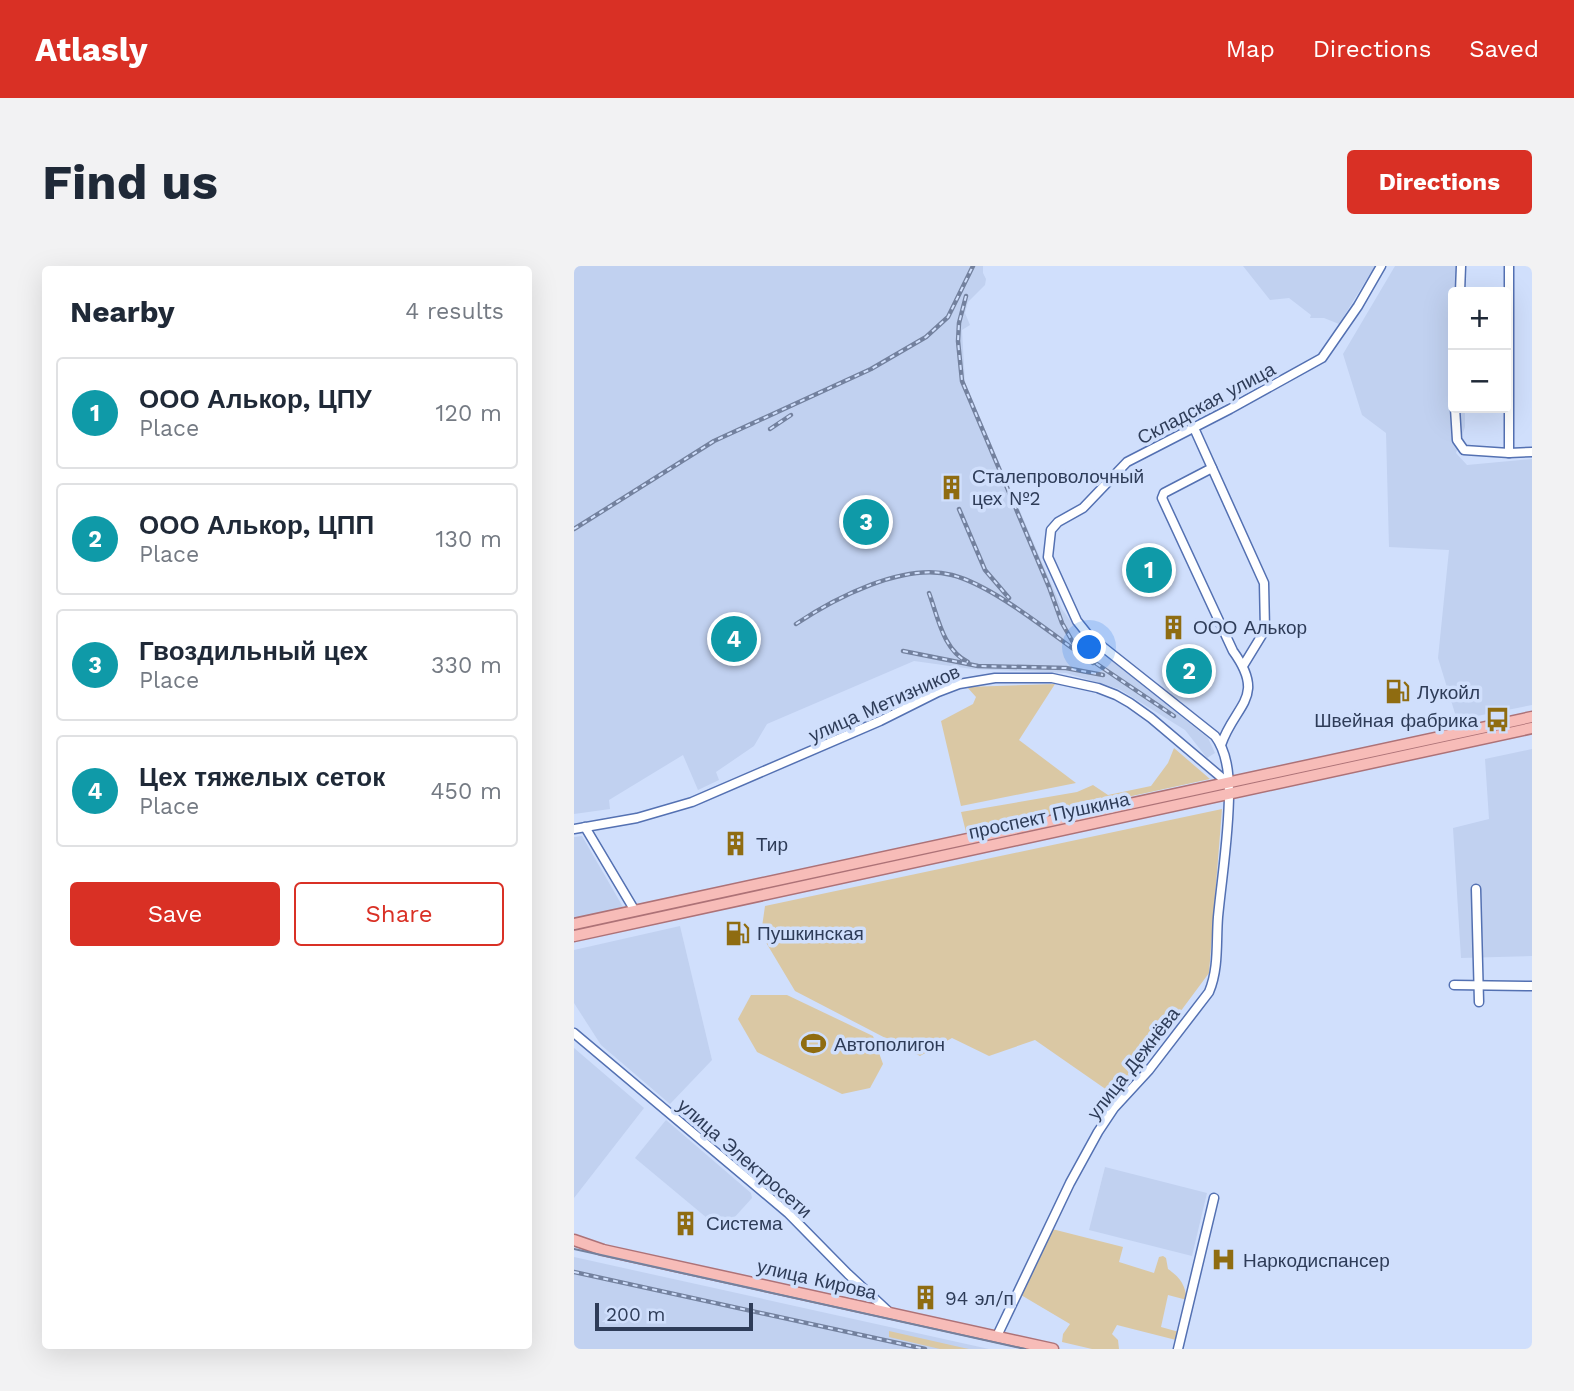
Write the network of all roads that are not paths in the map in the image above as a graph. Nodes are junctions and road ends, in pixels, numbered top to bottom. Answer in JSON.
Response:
{"nodes":[{"id":1,"x":1381,"y":266,"type":"edge"},
{"id":2,"x":1461,"y":266,"type":"edge"},
{"id":3,"x":1509,"y":266,"type":"edge"},
{"id":4,"x":1460,"y":287,"type":"edge"},
{"id":5,"x":1455,"y":413,"type":"edge"},
{"id":6,"x":1194,"y":428,"type":"junction"},
{"id":7,"x":1532,"y":452,"type":"edge"},
{"id":8,"x":1509,"y":453,"type":"junction"},
{"id":9,"x":1212,"y":468,"type":"junction"},
{"id":10,"x":1243,"y":666,"type":"junction"},
{"id":11,"x":1532,"y":717,"type":"edge"},
{"id":12,"x":1532,"y":728,"type":"edge"},
{"id":13,"x":1221,"y":745,"type":"junction"},
{"id":14,"x":1228,"y":783,"type":"junction"},
{"id":15,"x":1229,"y":794,"type":"junction"},
{"id":16,"x":585,"y":827,"type":"junction"},
{"id":17,"x":574,"y":829,"type":"edge"},
{"id":18,"x":761,"y":883,"type":"junction"},
{"id":19,"x":1476,"y":889,"type":"dead end"},
{"id":20,"x":764,"y":896,"type":"junction"},
{"id":21,"x":635,"y":911,"type":"junction"},
{"id":22,"x":574,"y":924,"type":"edge"},
{"id":23,"x":574,"y":936,"type":"edge"},
{"id":24,"x":1454,"y":985,"type":"dead end"},
{"id":25,"x":1479,"y":985,"type":"junction"},
{"id":26,"x":1532,"y":986,"type":"edge"},
{"id":27,"x":1479,"y":1002,"type":"dead end"},
{"id":28,"x":574,"y":1033,"type":"edge"},
{"id":29,"x":1214,"y":1198,"type":"dead end"},
{"id":30,"x":574,"y":1240,"type":"edge"},
{"id":31,"x":890,"y":1313,"type":"junction"},
{"id":32,"x":997,"y":1336,"type":"junction"},
{"id":33,"x":1053,"y":1349,"type":"edge"},
{"id":34,"x":1178,"y":1349,"type":"edge"}],
"edges":[{"from":1,"to":6,"type":"street","name":"Складская улица"},
{"from":2,"to":4,"type":"street"},
{"from":3,"to":8,"type":"street"},
{"from":5,"to":8,"type":"street"},
{"from":6,"to":9,"type":"street"},
{"from":6,"to":13,"type":"street","name":"Складская улица"},
{"from":7,"to":8,"type":"street"},
{"from":9,"to":10,"type":"street"},
{"from":9,"to":10,"type":"street"},
{"from":10,"to":13,"type":"street"},
{"from":11,"to":14,"type":"main road","name":"проспект Пушкина"},
{"from":12,"to":15,"type":"main road","name":"проспект Пушкина"},
{"from":13,"to":14,"type":"street"},
{"from":14,"to":15,"type":"street","name":"улица Дежнёва"},
{"from":14,"to":16,"type":"street","name":"улица Метизников"},
{"from":14,"to":18,"type":"main road","name":"проспект Пушкина"},
{"from":15,"to":20,"type":"main road","name":"проспект Пушкина"},
{"from":15,"to":32,"type":"street","name":"улица Дежнёва"},
{"from":16,"to":17,"type":"street","name":"улица Метизников"},
{"from":16,"to":21,"type":"street"},
{"from":18,"to":20,"type":"main road"},
{"from":18,"to":21,"type":"main road","name":"проспект Пушкина"},
{"from":19,"to":25,"type":"street"},
{"from":20,"to":23,"type":"main road","name":"проспект Пушкина"},
{"from":21,"to":22,"type":"main road","name":"проспект Пушкина"},
{"from":24,"to":25,"type":"street"},
{"from":25,"to":26,"type":"street"},
{"from":25,"to":27,"type":"street"},
{"from":28,"to":31,"type":"street","name":"улица Электросети"},
{"from":29,"to":34,"type":"street"},
{"from":30,"to":31,"type":"main road","name":"улица Кирова"},
{"from":31,"to":32,"type":"main road","name":"улица Кирова"},
{"from":32,"to":33,"type":"main road","name":"улица Кирова"}]}
